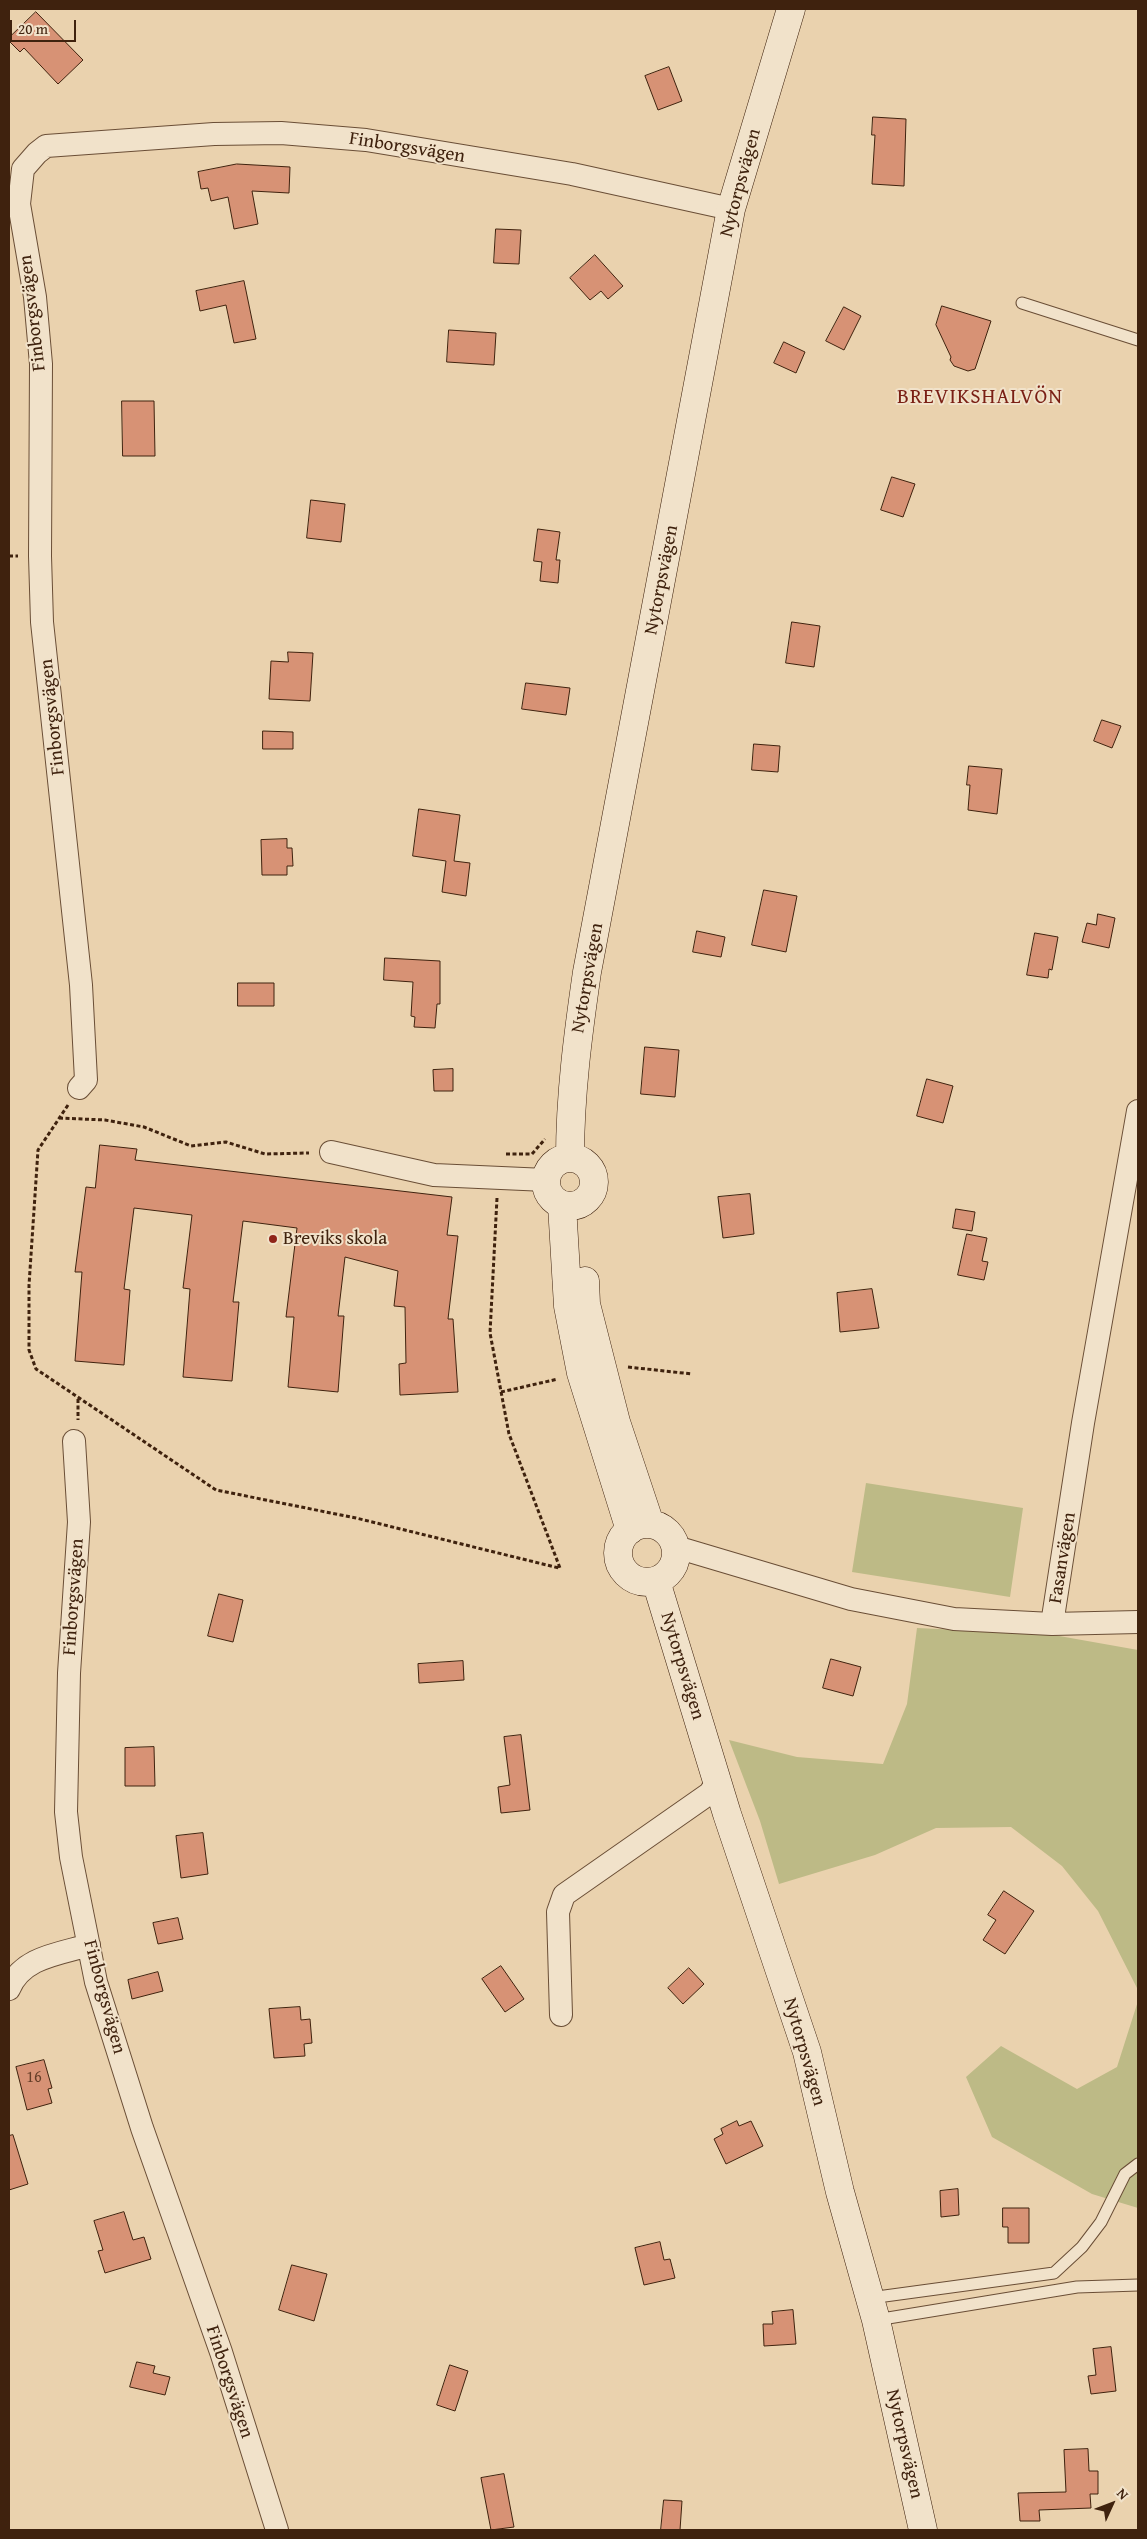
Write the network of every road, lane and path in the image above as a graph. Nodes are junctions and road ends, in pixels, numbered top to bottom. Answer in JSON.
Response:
{"nodes":[{"id":1,"x":791,"y":9,"type":"edge"},
{"id":2,"x":731,"y":208,"type":"junction"},
{"id":3,"x":1022,"y":303,"type":"dead end"},
{"id":4,"x":1138,"y":340,"type":"edge"},
{"id":5,"x":79,"y":1088,"type":"joint"},
{"id":6,"x":1138,"y":1111,"type":"edge"},
{"id":7,"x":59,"y":1118,"type":"junction"},
{"id":8,"x":331,"y":1152,"type":"joint"},
{"id":9,"x":570,"y":1158,"type":"junction"},
{"id":10,"x":546,"y":1180,"type":"junction"},
{"id":11,"x":571,"y":1205,"type":"junction"},
{"id":12,"x":74,"y":1441,"type":"dead end"},
{"id":13,"x":640,"y":1527,"type":"junction"},
{"id":14,"x":676,"y":1547,"type":"junction"},
{"id":15,"x":560,"y":1568,"type":"dead end"},
{"id":16,"x":656,"y":1581,"type":"junction"},
{"id":17,"x":1138,"y":1622,"type":"edge"},
{"id":18,"x":1052,"y":1624,"type":"junction"},
{"id":19,"x":717,"y":1781,"type":"junction"},
{"id":20,"x":89,"y":1945,"type":"junction"},
{"id":21,"x":9,"y":1989,"type":"edge"},
{"id":22,"x":560,"y":2014,"type":"dead end"},
{"id":23,"x":1138,"y":2164,"type":"edge"},
{"id":24,"x":1138,"y":2285,"type":"edge"},
{"id":25,"x":873,"y":2309,"type":"junction"},
{"id":26,"x":277,"y":2530,"type":"edge"},
{"id":27,"x":923,"y":2530,"type":"edge"}],
"edges":[{"from":1,"to":2,"type":"street","name":"Nytorpsvägen"},
{"from":2,"to":5,"type":"street","name":"Finborgsvägen"},
{"from":2,"to":9,"type":"street","name":"Nytorpsvägen"},
{"from":3,"to":4,"type":"lane"},
{"from":5,"to":7,"type":"path"},
{"from":6,"to":18,"type":"street","name":"Fasanvägen"},
{"from":7,"to":8,"type":"path"},
{"from":7,"to":15,"type":"path"},
{"from":8,"to":10,"type":"street"},
{"from":9,"to":10,"type":"street"},
{"from":9,"to":11,"type":"street"},
{"from":10,"to":11,"type":"street"},
{"from":11,"to":13,"type":"street"},
{"from":12,"to":20,"type":"street","name":"Finborgsvägen"},
{"from":13,"to":14,"type":"street"},
{"from":13,"to":16,"type":"street"},
{"from":14,"to":16,"type":"street"},
{"from":14,"to":18,"type":"street","name":"Fasanvägen"},
{"from":16,"to":19,"type":"street","name":"Nytorpsvägen"},
{"from":17,"to":18,"type":"street"},
{"from":19,"to":22,"type":"street"},
{"from":19,"to":25,"type":"street","name":"Nytorpsvägen"},
{"from":20,"to":21,"type":"street"},
{"from":20,"to":26,"type":"street","name":"Finborgsvägen"},
{"from":23,"to":25,"type":"lane"},
{"from":24,"to":25,"type":"lane"},
{"from":25,"to":27,"type":"street","name":"Nytorpsvägen"}]}
